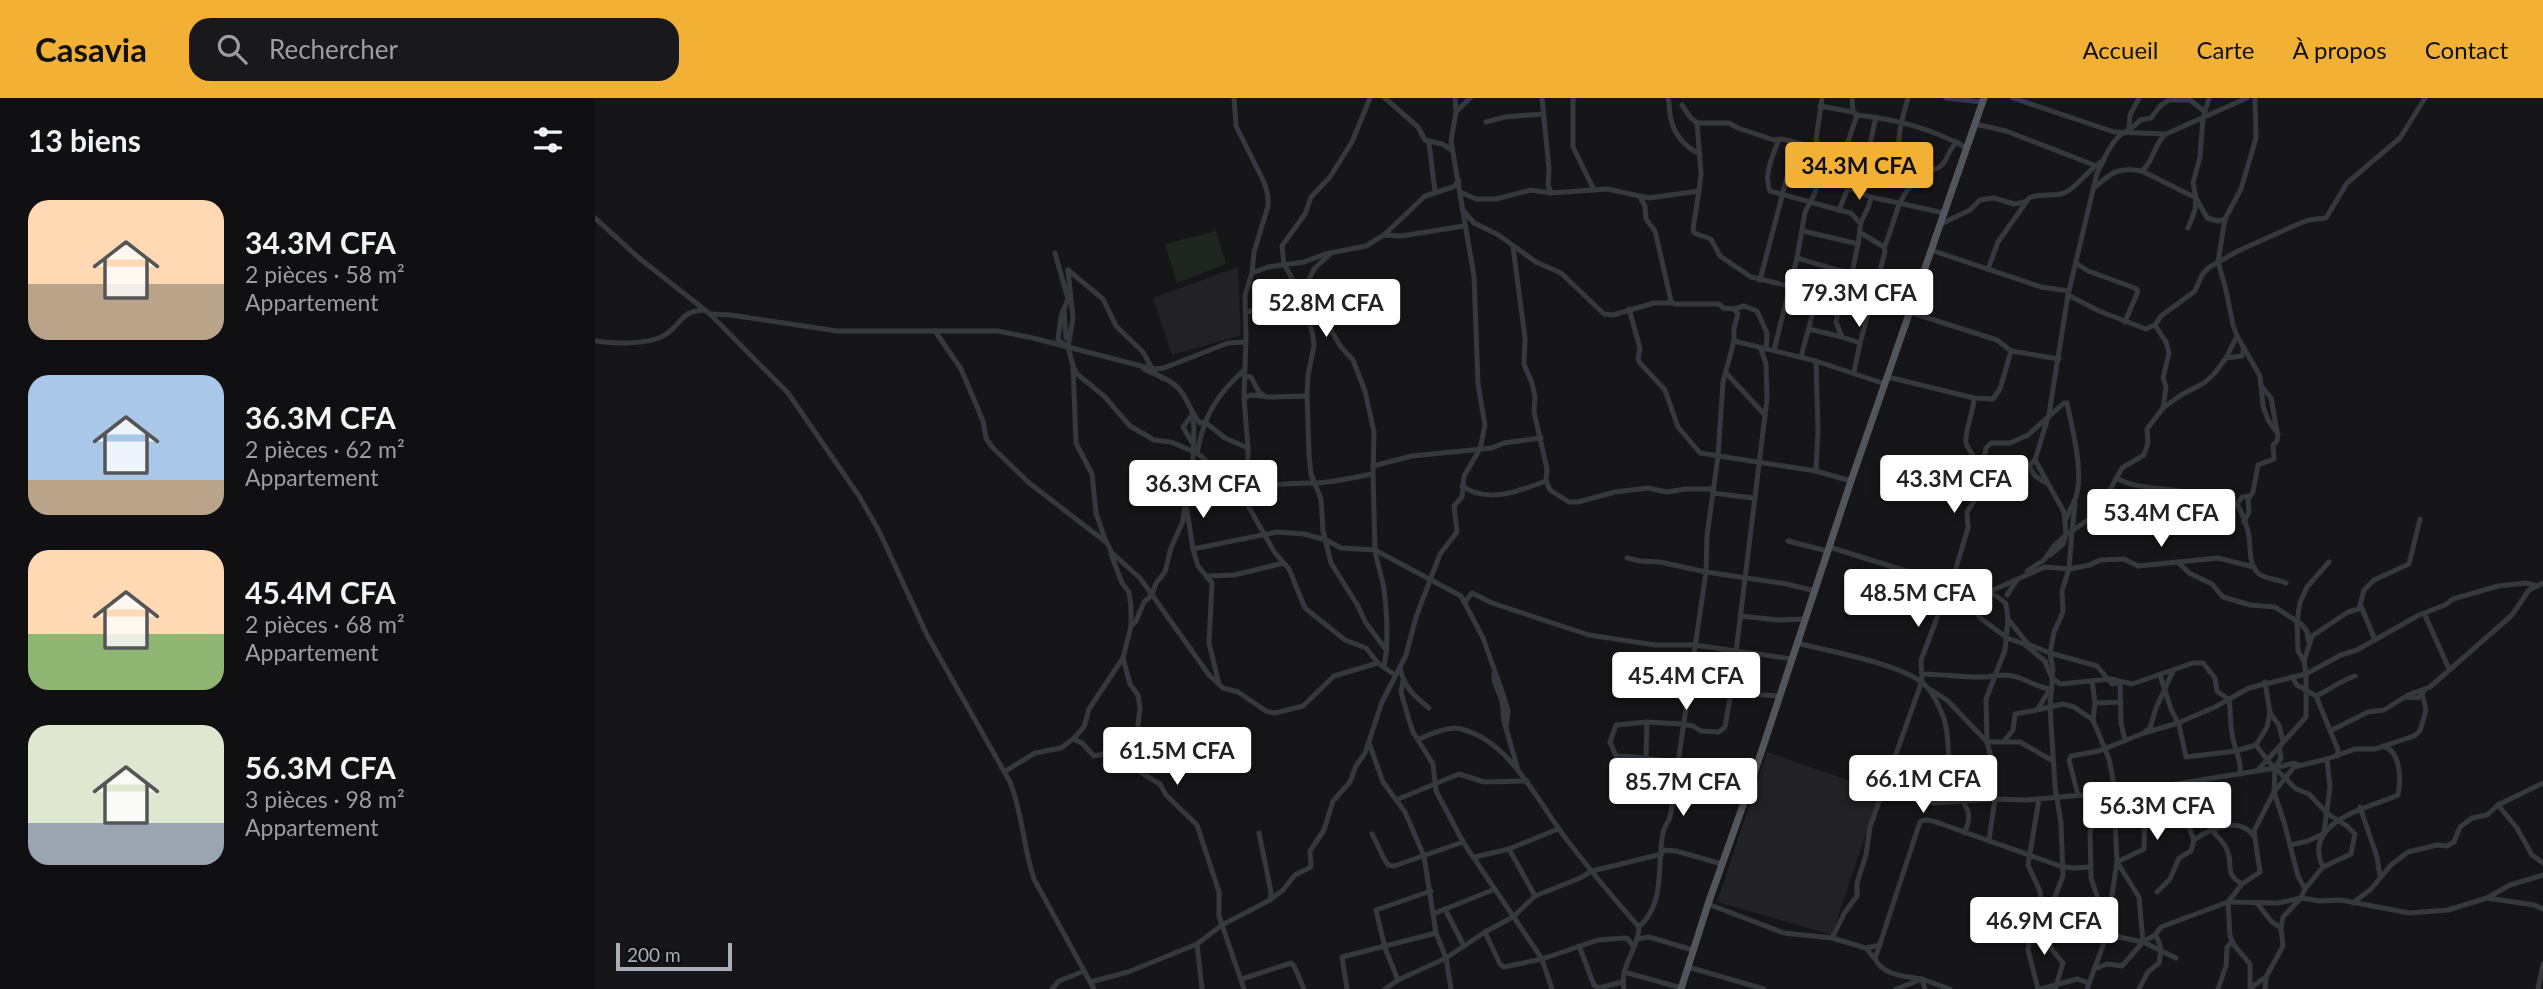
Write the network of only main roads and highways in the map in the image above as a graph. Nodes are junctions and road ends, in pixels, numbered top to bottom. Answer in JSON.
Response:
{"nodes":[{"id":1,"x":1983,"y":100,"type":"edge"},
{"id":2,"x":1681,"y":988,"type":"edge"}],
"edges":[{"from":1,"to":2,"type":"main road"}]}
